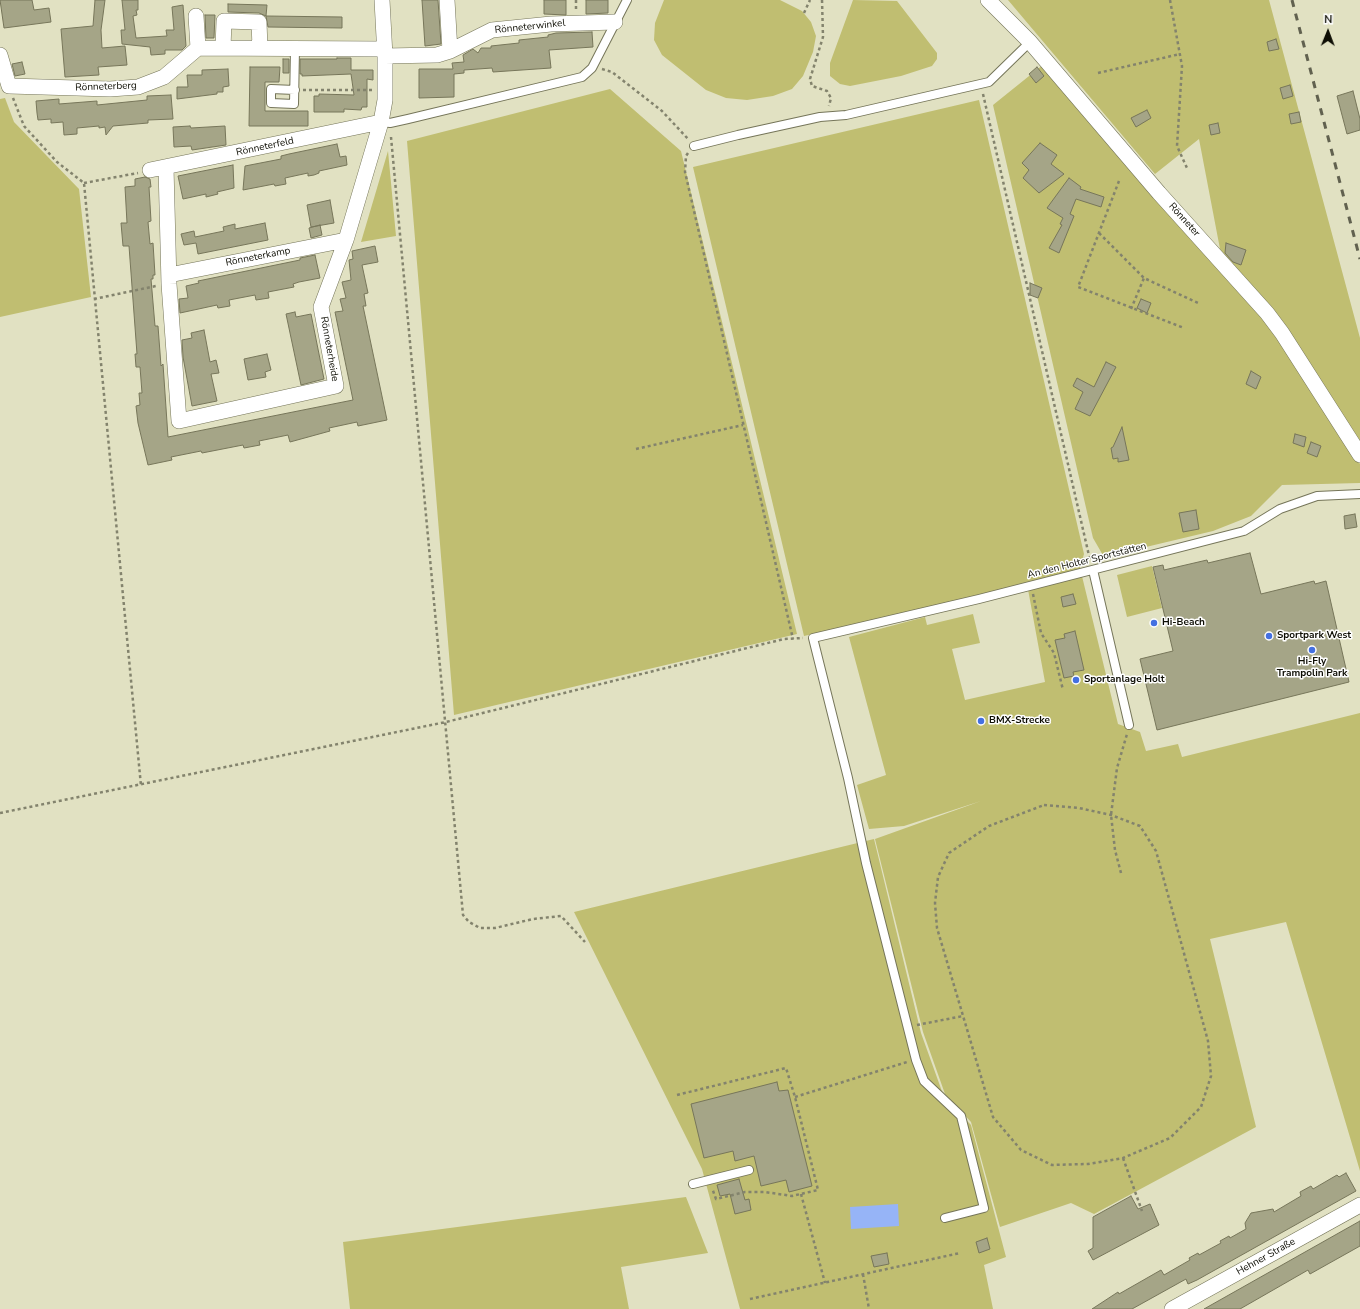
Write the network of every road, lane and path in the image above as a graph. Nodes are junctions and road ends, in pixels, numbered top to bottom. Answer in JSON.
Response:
{"nodes":[{"id":1,"x":382,"y":0,"type":"edge"},
{"id":2,"x":446,"y":0,"type":"edge"},
{"id":3,"x":627,"y":0,"type":"edge"},
{"id":4,"x":810,"y":0,"type":"edge"},
{"id":5,"x":822,"y":0,"type":"edge"},
{"id":6,"x":988,"y":0,"type":"edge"},
{"id":7,"x":1170,"y":0,"type":"edge"},
{"id":8,"x":804,"y":13,"type":"dead end"},
{"id":9,"x":196,"y":16,"type":"dead end"},
{"id":10,"x":615,"y":22,"type":"junction"},
{"id":11,"x":1030,"y":42,"type":"junction"},
{"id":12,"x":198,"y":48,"type":"junction"},
{"id":13,"x":223,"y":48,"type":"junction"},
{"id":14,"x":260,"y":48,"type":"junction"},
{"id":15,"x":295,"y":49,"type":"junction"},
{"id":16,"x":450,"y":51,"type":"junction"},
{"id":17,"x":385,"y":53,"type":"junction"},
{"id":18,"x":1180,"y":54,"type":"junction"},
{"id":19,"x":0,"y":55,"type":"edge"},
{"id":20,"x":592,"y":68,"type":"junction"},
{"id":21,"x":1098,"y":73,"type":"dead end"},
{"id":22,"x":980,"y":83,"type":"junction"},
{"id":23,"x":9,"y":86,"type":"junction"},
{"id":24,"x":295,"y":90,"type":"joint"},
{"id":25,"x":385,"y":90,"type":"junction"},
{"id":26,"x":820,"y":117,"type":"junction"},
{"id":27,"x":385,"y":123,"type":"junction"},
{"id":28,"x":694,"y":146,"type":"junction"},
{"id":29,"x":166,"y":168,"type":"junction"},
{"id":30,"x":1187,"y":168,"type":"dead end"},
{"id":31,"x":150,"y":170,"type":"joint"},
{"id":32,"x":1119,"y":181,"type":"dead end"},
{"id":33,"x":84,"y":183,"type":"junction"},
{"id":34,"x":1099,"y":233,"type":"junction"},
{"id":35,"x":346,"y":240,"type":"junction"},
{"id":36,"x":1144,"y":278,"type":"junction"},
{"id":37,"x":169,"y":279,"type":"junction"},
{"id":38,"x":94,"y":299,"type":"junction"},
{"id":39,"x":1198,"y":303,"type":"dead end"},
{"id":40,"x":1131,"y":309,"type":"junction"},
{"id":41,"x":1184,"y":328,"type":"dead end"},
{"id":42,"x":743,"y":425,"type":"junction"},
{"id":43,"x":636,"y":449,"type":"dead end"},
{"id":44,"x":1360,"y":455,"type":"edge"},
{"id":45,"x":1360,"y":494,"type":"edge"},
{"id":46,"x":1093,"y":570,"type":"junction"},
{"id":47,"x":1031,"y":586,"type":"junction"},
{"id":48,"x":813,"y":638,"type":"junction"},
{"id":49,"x":793,"y":639,"type":"junction"},
{"id":50,"x":1063,"y":690,"type":"dead end"},
{"id":51,"x":446,"y":722,"type":"junction"},
{"id":52,"x":1130,"y":726,"type":"joint"},
{"id":53,"x":140,"y":786,"type":"junction"},
{"id":54,"x":0,"y":813,"type":"edge"},
{"id":55,"x":1111,"y":815,"type":"junction"},
{"id":56,"x":1121,"y":873,"type":"dead end"},
{"id":57,"x":585,"y":942,"type":"dead end"},
{"id":58,"x":963,"y":1016,"type":"junction"},
{"id":59,"x":907,"y":1027,"type":"junction"},
{"id":60,"x":916,"y":1060,"type":"junction"},
{"id":61,"x":677,"y":1095,"type":"dead end"},
{"id":62,"x":795,"y":1097,"type":"junction"},
{"id":63,"x":1123,"y":1158,"type":"junction"},
{"id":64,"x":749,"y":1170,"type":"dead end"},
{"id":65,"x":710,"y":1180,"type":"junction"},
{"id":66,"x":693,"y":1184,"type":"dead end"},
{"id":67,"x":801,"y":1194,"type":"junction"},
{"id":68,"x":1360,"y":1205,"type":"edge"},
{"id":69,"x":1142,"y":1211,"type":"dead end"},
{"id":70,"x":945,"y":1218,"type":"dead end"},
{"id":71,"x":960,"y":1253,"type":"dead end"},
{"id":72,"x":862,"y":1274,"type":"junction"},
{"id":73,"x":825,"y":1283,"type":"junction"},
{"id":74,"x":750,"y":1299,"type":"dead end"},
{"id":75,"x":869,"y":1309,"type":"edge"},
{"id":76,"x":1172,"y":1309,"type":"edge"}],
"edges":[{"from":1,"to":17,"type":"street","name":"Rönneterheide"},
{"from":2,"to":16,"type":"street"},
{"from":3,"to":10,"type":"lane"},
{"from":4,"to":8,"type":"path"},
{"from":5,"to":26,"type":"path"},
{"from":6,"to":11,"type":"street","name":"Rönneter"},
{"from":7,"to":18,"type":"path"},
{"from":9,"to":12,"type":"street"},
{"from":10,"to":16,"type":"street","name":"Rönneterwinkel"},
{"from":10,"to":20,"type":"lane"},
{"from":11,"to":22,"type":"lane"},
{"from":11,"to":44,"type":"street","name":"Rönneter"},
{"from":12,"to":13,"type":"street"},
{"from":12,"to":23,"type":"street","name":"Rönneterberg"},
{"from":13,"to":14,"type":"street"},
{"from":13,"to":14,"type":"street"},
{"from":14,"to":15,"type":"street"},
{"from":15,"to":17,"type":"street"},
{"from":15,"to":24,"type":"lane"},
{"from":16,"to":17,"type":"street","name":"Rönneterwinkel"},
{"from":17,"to":25,"type":"street","name":"Rönneterheide"},
{"from":18,"to":21,"type":"path"},
{"from":18,"to":30,"type":"path"},
{"from":19,"to":23,"type":"street"},
{"from":20,"to":27,"type":"lane"},
{"from":20,"to":28,"type":"path"},
{"from":22,"to":26,"type":"lane"},
{"from":22,"to":46,"type":"path"},
{"from":23,"to":33,"type":"path"},
{"from":24,"to":25,"type":"path"},
{"from":25,"to":27,"type":"street","name":"Rönneterheide"},
{"from":26,"to":28,"type":"lane"},
{"from":27,"to":29,"type":"street","name":"Rönneterfeld"},
{"from":27,"to":35,"type":"street","name":"Rönneterheide"},
{"from":27,"to":51,"type":"path"},
{"from":28,"to":42,"type":"path"},
{"from":29,"to":31,"type":"street","name":"Rönneterfeld"},
{"from":29,"to":37,"type":"street"},
{"from":31,"to":33,"type":"path"},
{"from":32,"to":34,"type":"path"},
{"from":33,"to":38,"type":"path"},
{"from":34,"to":36,"type":"path"},
{"from":34,"to":40,"type":"path"},
{"from":35,"to":37,"type":"street","name":"Rönneterkamp"},
{"from":35,"to":37,"type":"street","name":"Rönneterheide"},
{"from":36,"to":39,"type":"path"},
{"from":36,"to":40,"type":"path"},
{"from":37,"to":38,"type":"path"},
{"from":38,"to":53,"type":"path"},
{"from":40,"to":41,"type":"path"},
{"from":42,"to":43,"type":"path"},
{"from":42,"to":49,"type":"path"},
{"from":45,"to":46,"type":"lane","name":"An den Holter Sportstätten"},
{"from":46,"to":47,"type":"lane","name":"An den Holter Sportstätten"},
{"from":46,"to":52,"type":"lane"},
{"from":47,"to":48,"type":"lane","name":"An den Holter Sportstätten"},
{"from":47,"to":50,"type":"path"},
{"from":48,"to":49,"type":"path"},
{"from":48,"to":59,"type":"lane"},
{"from":49,"to":51,"type":"path"},
{"from":51,"to":53,"type":"path"},
{"from":51,"to":57,"type":"path"},
{"from":52,"to":55,"type":"path"},
{"from":53,"to":54,"type":"path"},
{"from":55,"to":56,"type":"path"},
{"from":55,"to":58,"type":"path"},
{"from":55,"to":63,"type":"path"},
{"from":58,"to":59,"type":"path"},
{"from":58,"to":63,"type":"path"},
{"from":59,"to":60,"type":"lane"},
{"from":60,"to":62,"type":"path"},
{"from":60,"to":70,"type":"lane"},
{"from":61,"to":62,"type":"path"},
{"from":62,"to":67,"type":"path"},
{"from":63,"to":69,"type":"path"},
{"from":64,"to":65,"type":"lane"},
{"from":65,"to":66,"type":"lane"},
{"from":65,"to":67,"type":"path"},
{"from":67,"to":73,"type":"path"},
{"from":68,"to":76,"type":"street","name":"Hehner Straße"},
{"from":71,"to":72,"type":"path"},
{"from":72,"to":73,"type":"path"},
{"from":72,"to":75,"type":"path"},
{"from":73,"to":74,"type":"path"}]}
